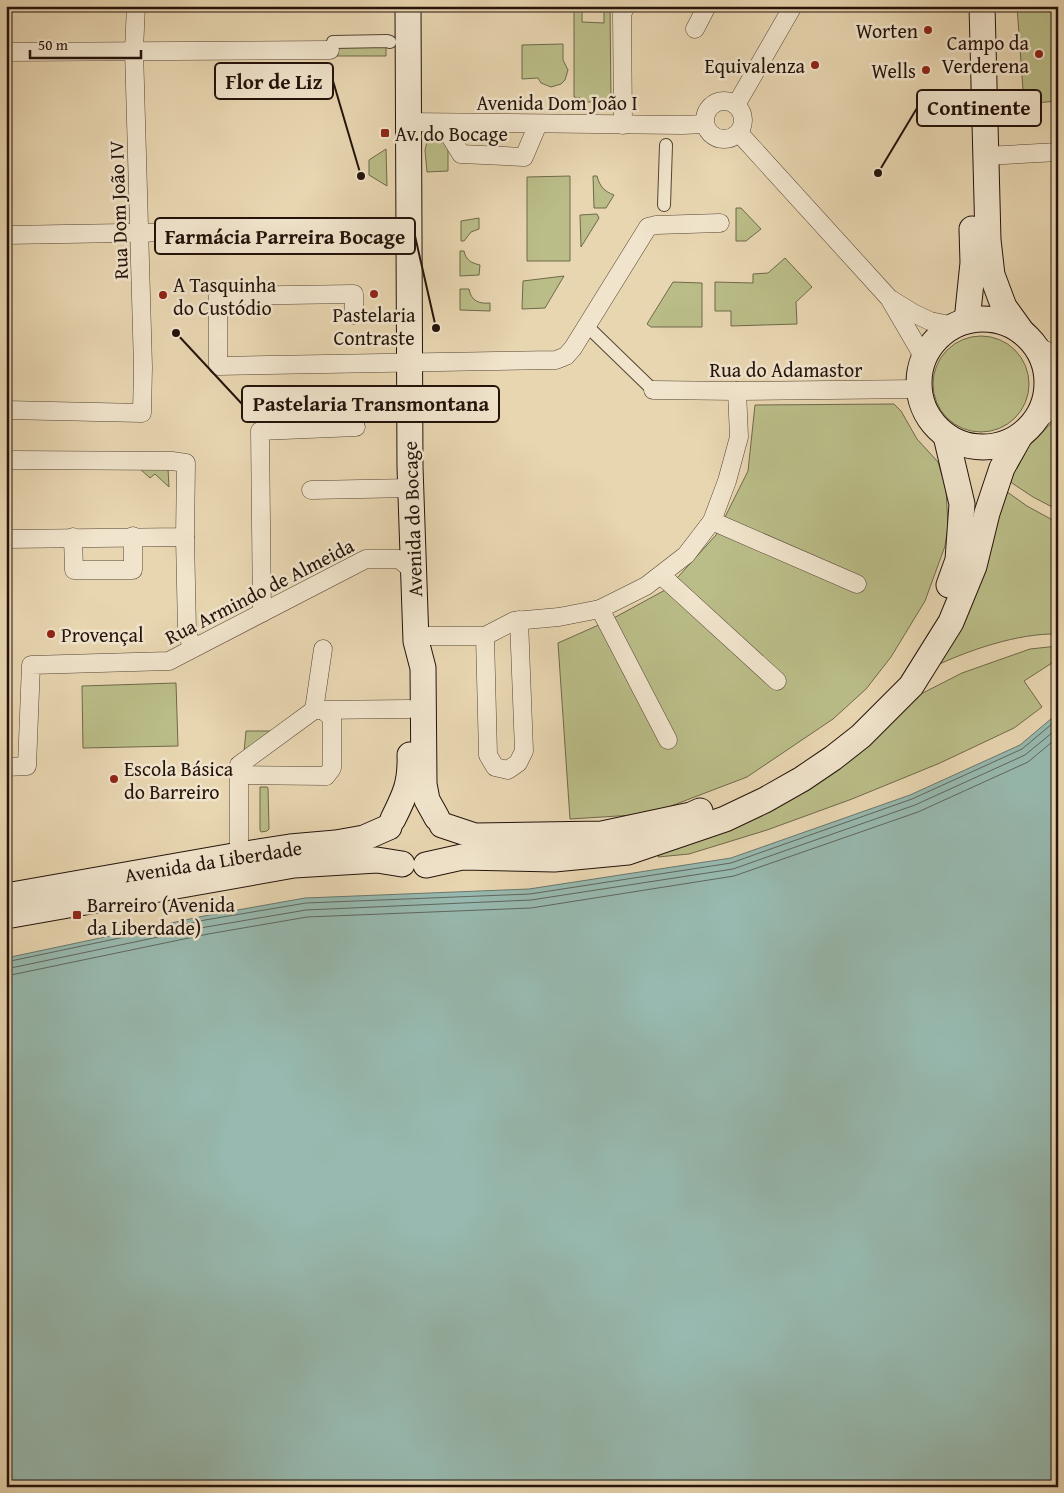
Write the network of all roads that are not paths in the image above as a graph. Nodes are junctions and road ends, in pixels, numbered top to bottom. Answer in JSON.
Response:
{"nodes":[{"id":1,"x":136,"y":6,"type":"edge"},
{"id":2,"x":408,"y":6,"type":"edge"},
{"id":3,"x":626,"y":6,"type":"edge"},
{"id":4,"x":707,"y":6,"type":"edge"},
{"id":5,"x":793,"y":6,"type":"edge"},
{"id":6,"x":967,"y":6,"type":"edge"},
{"id":7,"x":982,"y":6,"type":"edge"},
{"id":8,"x":695,"y":30,"type":"dead end"},
{"id":9,"x":390,"y":42,"type":"dead end"},
{"id":10,"x":134,"y":50,"type":"junction"},
{"id":11,"x":330,"y":50,"type":"joint"},
{"id":12,"x":6,"y":52,"type":"edge"},
{"id":13,"x":736,"y":105,"type":"junction"},
{"id":14,"x":408,"y":122,"type":"junction"},
{"id":15,"x":442,"y":123,"type":"junction"},
{"id":16,"x":538,"y":124,"type":"junction"},
{"id":17,"x":705,"y":124,"type":"junction"},
{"id":18,"x":624,"y":125,"type":"junction"},
{"id":19,"x":739,"y":134,"type":"junction"},
{"id":20,"x":666,"y":145,"type":"dead end"},
{"id":21,"x":1058,"y":152,"type":"edge"},
{"id":22,"x":985,"y":156,"type":"junction"},
{"id":23,"x":664,"y":205,"type":"dead end"},
{"id":24,"x":720,"y":223,"type":"dead end"},
{"id":25,"x":409,"y":228,"type":"junction"},
{"id":26,"x":140,"y":233,"type":"junction"},
{"id":27,"x":6,"y":235,"type":"edge"},
{"id":28,"x":889,"y":298,"type":"junction"},
{"id":29,"x":354,"y":315,"type":"dead end"},
{"id":30,"x":960,"y":323,"type":"junction"},
{"id":31,"x":587,"y":326,"type":"junction"},
{"id":32,"x":1039,"y":345,"type":"edge"},
{"id":33,"x":924,"y":358,"type":"junction"},
{"id":34,"x":410,"y":363,"type":"junction"},
{"id":35,"x":918,"y":389,"type":"junction"},
{"id":36,"x":653,"y":390,"type":"joint"},
{"id":37,"x":737,"y":391,"type":"junction"},
{"id":38,"x":1058,"y":405,"type":"edge"},
{"id":39,"x":6,"y":410,"type":"edge"},
{"id":40,"x":356,"y":428,"type":"dead end"},
{"id":41,"x":1027,"y":429,"type":"junction"},
{"id":42,"x":946,"y":436,"type":"junction"},
{"id":43,"x":14,"y":460,"type":"dead end"},
{"id":44,"x":411,"y":488,"type":"junction"},
{"id":45,"x":311,"y":490,"type":"dead end"},
{"id":46,"x":712,"y":521,"type":"junction"},
{"id":47,"x":133,"y":536,"type":"junction"},
{"id":48,"x":73,"y":537,"type":"junction"},
{"id":49,"x":185,"y":537,"type":"junction"},
{"id":50,"x":6,"y":539,"type":"edge"},
{"id":51,"x":414,"y":572,"type":"junction"},
{"id":52,"x":661,"y":575,"type":"junction"},
{"id":53,"x":857,"y":584,"type":"dead end"},
{"id":54,"x":600,"y":609,"type":"junction"},
{"id":55,"x":262,"y":613,"type":"junction"},
{"id":56,"x":519,"y":620,"type":"junction"},
{"id":57,"x":485,"y":636,"type":"junction"},
{"id":58,"x":416,"y":638,"type":"junction"},
{"id":59,"x":192,"y":648,"type":"junction"},
{"id":60,"x":323,"y":649,"type":"dead end"},
{"id":61,"x":777,"y":681,"type":"dead end"},
{"id":62,"x":409,"y":709,"type":"junction"},
{"id":63,"x":319,"y":710,"type":"junction"},
{"id":64,"x":668,"y":740,"type":"dead end"},
{"id":65,"x":6,"y":767,"type":"edge"},
{"id":66,"x":239,"y":775,"type":"junction"},
{"id":67,"x":440,"y":821,"type":"junction"},
{"id":68,"x":391,"y":823,"type":"junction"},
{"id":69,"x":239,"y":855,"type":"junction"},
{"id":70,"x":402,"y":864,"type":"junction"},
{"id":71,"x":426,"y":865,"type":"junction"},
{"id":72,"x":6,"y":896,"type":"edge"},
{"id":73,"x":6,"y":916,"type":"edge"}],
"edges":[{"from":1,"to":10,"type":"street","name":"Rua Dom João IV"},
{"from":2,"to":14,"type":"main road","name":"Avenida do Bocage"},
{"from":3,"to":18,"type":"street"},
{"from":4,"to":8,"type":"street"},
{"from":5,"to":13,"type":"street"},
{"from":6,"to":30,"type":"main road"},
{"from":7,"to":22,"type":"main road"},
{"from":9,"to":11,"type":"street"},
{"from":10,"to":11,"type":"street"},
{"from":10,"to":12,"type":"street"},
{"from":10,"to":26,"type":"street","name":"Rua Dom João IV"},
{"from":13,"to":17,"type":"street"},
{"from":13,"to":19,"type":"street"},
{"from":14,"to":15,"type":"street","name":"Avenida Dom João I"},
{"from":14,"to":25,"type":"main road","name":"Avenida do Bocage"},
{"from":15,"to":16,"type":"street","name":"Avenida Dom João I"},
{"from":15,"to":16,"type":"street"},
{"from":16,"to":18,"type":"street","name":"Avenida Dom João I"},
{"from":17,"to":18,"type":"street","name":"Avenida Dom João I"},
{"from":17,"to":19,"type":"street"},
{"from":19,"to":28,"type":"street"},
{"from":20,"to":23,"type":"street"},
{"from":21,"to":22,"type":"street"},
{"from":22,"to":32,"type":"main road"},
{"from":24,"to":31,"type":"street"},
{"from":25,"to":26,"type":"street"},
{"from":25,"to":34,"type":"main road","name":"Avenida do Bocage"},
{"from":26,"to":27,"type":"street"},
{"from":26,"to":39,"type":"street","name":"Rua Dom João IV"},
{"from":28,"to":30,"type":"street"},
{"from":28,"to":33,"type":"street"},
{"from":29,"to":34,"type":"street"},
{"from":30,"to":32,"type":"main road"},
{"from":30,"to":33,"type":"main road"},
{"from":31,"to":34,"type":"street"},
{"from":31,"to":36,"type":"street"},
{"from":32,"to":41,"type":"main road"},
{"from":33,"to":35,"type":"main road"},
{"from":34,"to":44,"type":"main road","name":"Avenida do Bocage"},
{"from":35,"to":37,"type":"street","name":"Rua do Adamastor"},
{"from":35,"to":42,"type":"main road"},
{"from":36,"to":37,"type":"street","name":"Rua do Adamastor"},
{"from":37,"to":46,"type":"street"},
{"from":38,"to":41,"type":"street"},
{"from":40,"to":55,"type":"street"},
{"from":41,"to":42,"type":"main road"},
{"from":41,"to":71,"type":"main road"},
{"from":42,"to":67,"type":"main road"},
{"from":43,"to":49,"type":"street"},
{"from":44,"to":45,"type":"street"},
{"from":44,"to":51,"type":"main road","name":"Avenida do Bocage"},
{"from":46,"to":52,"type":"street"},
{"from":46,"to":53,"type":"street"},
{"from":47,"to":48,"type":"street"},
{"from":47,"to":48,"type":"street"},
{"from":47,"to":49,"type":"street"},
{"from":48,"to":50,"type":"street"},
{"from":49,"to":59,"type":"street"},
{"from":51,"to":55,"type":"street","name":"Rua Armindo de Almeida"},
{"from":51,"to":58,"type":"main road","name":"Avenida do Bocage"},
{"from":52,"to":54,"type":"street"},
{"from":52,"to":61,"type":"street"},
{"from":54,"to":56,"type":"street"},
{"from":54,"to":64,"type":"street"},
{"from":55,"to":59,"type":"street","name":"Rua Armindo de Almeida"},
{"from":56,"to":57,"type":"street"},
{"from":56,"to":57,"type":"street"},
{"from":57,"to":58,"type":"street"},
{"from":58,"to":62,"type":"main road","name":"Avenida do Bocage"},
{"from":58,"to":67,"type":"main road","name":"Avenida do Bocage"},
{"from":59,"to":65,"type":"street","name":"Rua Armindo de Almeida"},
{"from":60,"to":63,"type":"street"},
{"from":62,"to":63,"type":"street"},
{"from":62,"to":68,"type":"main road","name":"Avenida do Bocage"},
{"from":63,"to":66,"type":"street"},
{"from":63,"to":66,"type":"street"},
{"from":66,"to":69,"type":"street"},
{"from":67,"to":68,"type":"main road"},
{"from":67,"to":71,"type":"main road"},
{"from":68,"to":69,"type":"main road","name":"Avenida da Liberdade"},
{"from":68,"to":70,"type":"main road"},
{"from":69,"to":72,"type":"main road","name":"Avenida da Liberdade"},
{"from":70,"to":71,"type":"main road"},
{"from":70,"to":73,"type":"main road","name":"Avenida da Liberdade"}]}
